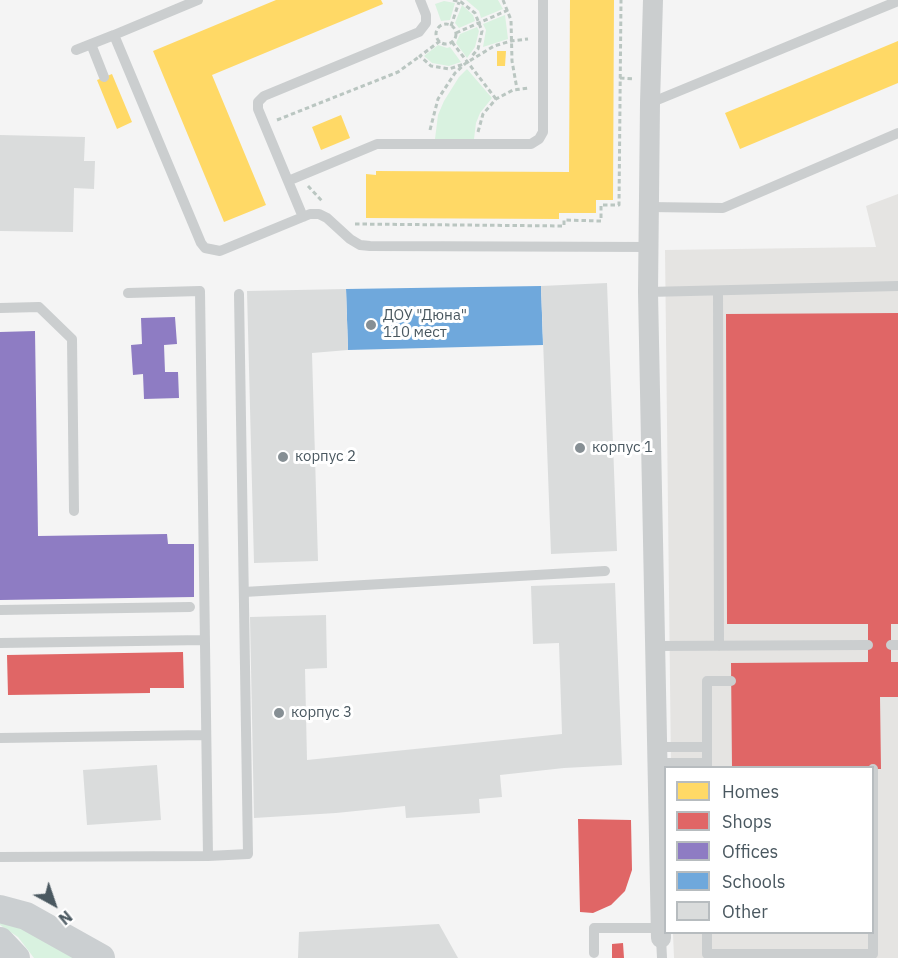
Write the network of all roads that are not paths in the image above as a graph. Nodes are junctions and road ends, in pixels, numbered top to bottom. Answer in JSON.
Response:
{"nodes":[{"id":1,"x":198,"y":0,"type":"edge"},
{"id":2,"x":420,"y":0,"type":"edge"},
{"id":3,"x":543,"y":0,"type":"edge"},
{"id":4,"x":653,"y":0,"type":"edge"},
{"id":5,"x":898,"y":1,"type":"edge"},
{"id":6,"x":114,"y":35,"type":"junction"},
{"id":7,"x":91,"y":44,"type":"junction"},
{"id":8,"x":76,"y":51,"type":"dead end"},
{"id":9,"x":104,"y":77,"type":"dead end"},
{"id":10,"x":650,"y":103,"type":"junction"},
{"id":11,"x":898,"y":133,"type":"edge"},
{"id":12,"x":293,"y":178,"type":"junction"},
{"id":13,"x":649,"y":207,"type":"junction"},
{"id":14,"x":303,"y":217,"type":"junction"},
{"id":15,"x":649,"y":248,"type":"junction"},
{"id":16,"x":898,"y":286,"type":"edge"},
{"id":17,"x":718,"y":291,"type":"junction"},
{"id":18,"x":128,"y":292,"type":"dead end"},
{"id":19,"x":648,"y":292,"type":"junction"},
{"id":20,"x":239,"y":294,"type":"dead end"},
{"id":21,"x":0,"y":308,"type":"edge"},
{"id":22,"x":74,"y":511,"type":"dead end"},
{"id":23,"x":605,"y":572,"type":"dead end"},
{"id":24,"x":244,"y":592,"type":"junction"},
{"id":25,"x":190,"y":607,"type":"dead end"},
{"id":26,"x":0,"y":610,"type":"edge"},
{"id":27,"x":205,"y":640,"type":"junction"},
{"id":28,"x":0,"y":643,"type":"edge"},
{"id":29,"x":868,"y":645,"type":"dead end"},
{"id":30,"x":655,"y":646,"type":"junction"},
{"id":31,"x":719,"y":646,"type":"junction"},
{"id":32,"x":732,"y":681,"type":"dead end"},
{"id":33,"x":206,"y":735,"type":"junction"},
{"id":34,"x":0,"y":738,"type":"edge"},
{"id":35,"x":707,"y":747,"type":"junction"},
{"id":36,"x":657,"y":755,"type":"junction"},
{"id":37,"x":707,"y":765,"type":"edge"},
{"id":38,"x":208,"y":856,"type":"junction"},
{"id":39,"x":0,"y":857,"type":"edge"},
{"id":40,"x":0,"y":909,"type":"edge"},
{"id":41,"x":661,"y":933,"type":"junction"},
{"id":42,"x":707,"y":934,"type":"edge"},
{"id":43,"x":873,"y":934,"type":"edge"},
{"id":44,"x":0,"y":941,"type":"edge"},
{"id":45,"x":594,"y":953,"type":"dead end"},
{"id":46,"x":759,"y":956,"type":"edge"},
{"id":47,"x":16,"y":958,"type":"edge"},
{"id":48,"x":102,"y":958,"type":"edge"},
{"id":49,"x":662,"y":958,"type":"edge"}],
"edges":[{"from":1,"to":6,"type":"lane"},
{"from":2,"to":12,"type":"lane"},
{"from":3,"to":12,"type":"lane"},
{"from":4,"to":10,"type":"street"},
{"from":5,"to":10,"type":"lane"},
{"from":6,"to":7,"type":"lane"},
{"from":6,"to":14,"type":"lane"},
{"from":7,"to":8,"type":"lane"},
{"from":7,"to":9,"type":"lane"},
{"from":10,"to":13,"type":"street"},
{"from":11,"to":13,"type":"lane"},
{"from":12,"to":14,"type":"lane"},
{"from":13,"to":15,"type":"street"},
{"from":14,"to":15,"type":"lane"},
{"from":15,"to":19,"type":"street"},
{"from":16,"to":17,"type":"lane"},
{"from":17,"to":19,"type":"lane"},
{"from":17,"to":31,"type":"lane"},
{"from":18,"to":27,"type":"lane"},
{"from":19,"to":30,"type":"street"},
{"from":20,"to":24,"type":"lane"},
{"from":21,"to":22,"type":"lane"},
{"from":23,"to":24,"type":"lane"},
{"from":24,"to":38,"type":"lane"},
{"from":25,"to":26,"type":"lane"},
{"from":27,"to":28,"type":"lane"},
{"from":27,"to":33,"type":"lane"},
{"from":29,"to":31,"type":"lane"},
{"from":30,"to":31,"type":"lane"},
{"from":30,"to":36,"type":"street"},
{"from":32,"to":35,"type":"lane"},
{"from":33,"to":34,"type":"lane"},
{"from":33,"to":38,"type":"lane"},
{"from":35,"to":36,"type":"lane"},
{"from":35,"to":37,"type":"lane"},
{"from":36,"to":37,"type":"lane"},
{"from":36,"to":41,"type":"street"},
{"from":38,"to":39,"type":"lane"},
{"from":40,"to":48,"type":"main road"},
{"from":41,"to":45,"type":"lane"},
{"from":41,"to":49,"type":"lane"},
{"from":42,"to":46,"type":"lane"},
{"from":43,"to":46,"type":"lane"},
{"from":44,"to":47,"type":"main road"}]}
